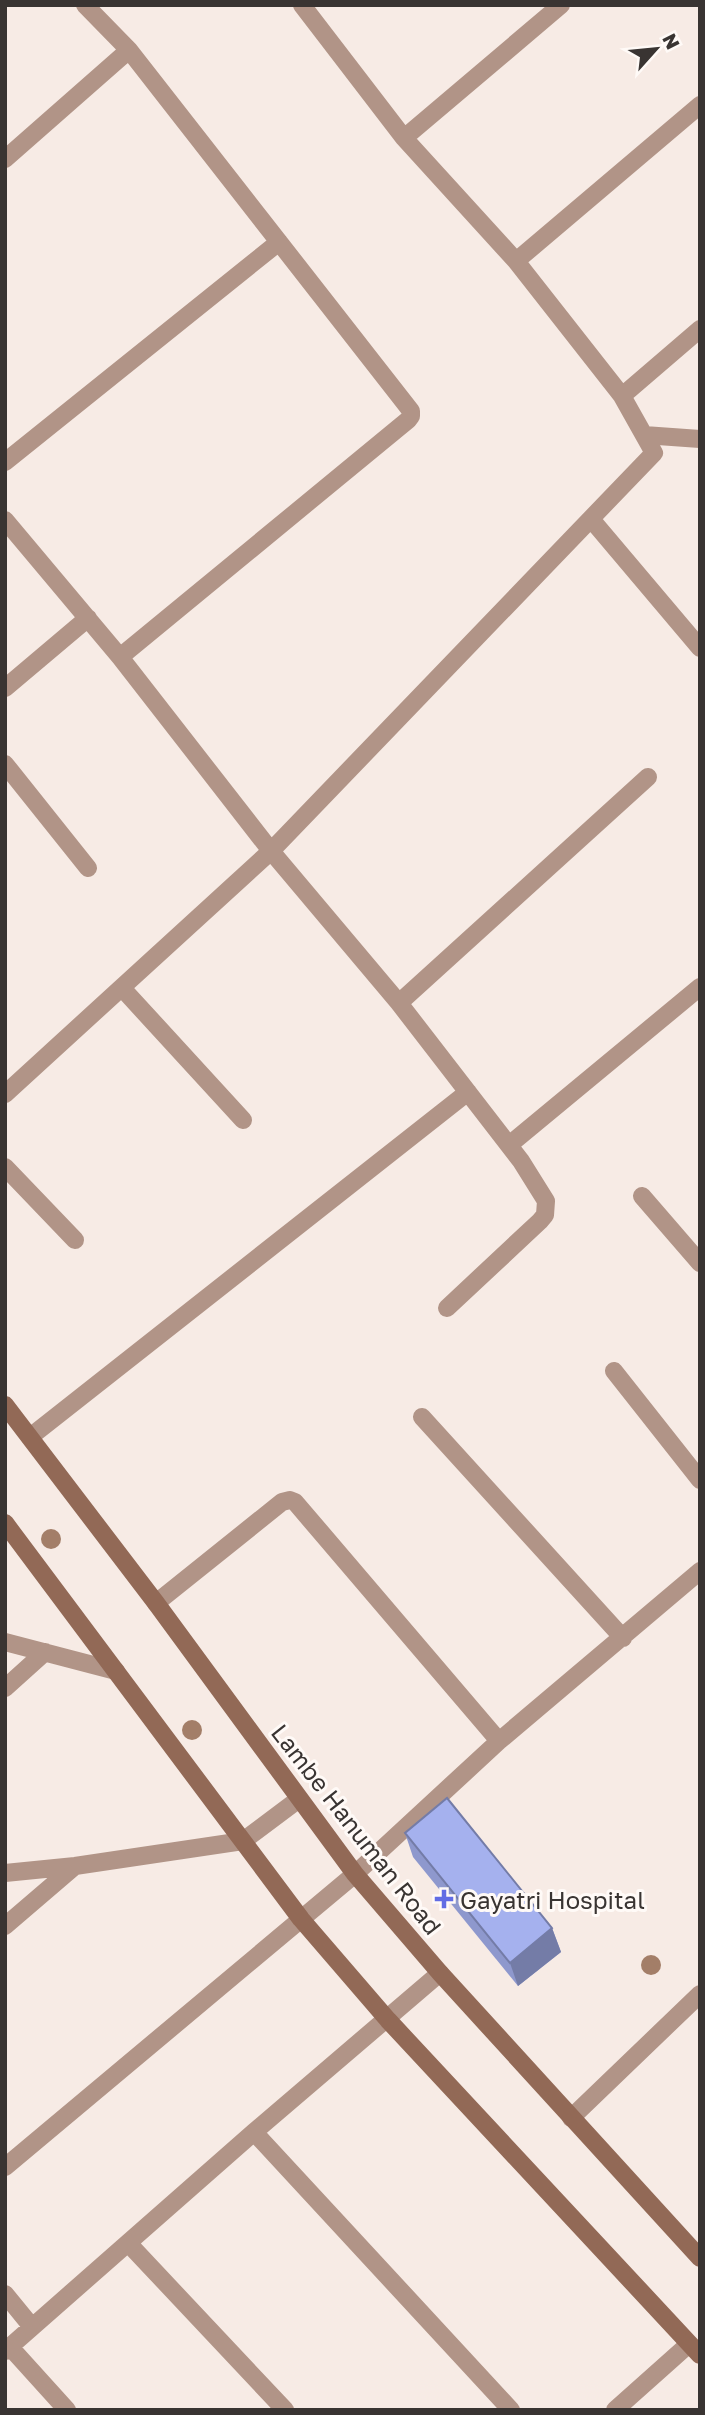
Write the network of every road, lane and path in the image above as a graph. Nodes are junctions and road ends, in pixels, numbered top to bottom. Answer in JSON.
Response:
{"nodes":[{"id":1,"x":85,"y":5,"type":"edge"},
{"id":2,"x":302,"y":5,"type":"edge"},
{"id":3,"x":561,"y":5,"type":"edge"},
{"id":4,"x":129,"y":50,"type":"junction"},
{"id":5,"x":700,"y":105,"type":"edge"},
{"id":6,"x":404,"y":138,"type":"junction"},
{"id":7,"x":5,"y":159,"type":"edge"},
{"id":8,"x":279,"y":242,"type":"junction"},
{"id":9,"x":516,"y":261,"type":"junction"},
{"id":10,"x":700,"y":329,"type":"edge"},
{"id":11,"x":622,"y":396,"type":"junction"},
{"id":12,"x":643,"y":435,"type":"junction"},
{"id":13,"x":700,"y":439,"type":"edge"},
{"id":14,"x":5,"y":462,"type":"edge"},
{"id":15,"x":591,"y":519,"type":"junction"},
{"id":16,"x":9,"y":532,"type":"edge"},
{"id":17,"x":88,"y":618,"type":"junction"},
{"id":18,"x":700,"y":648,"type":"edge"},
{"id":19,"x":120,"y":657,"type":"junction"},
{"id":20,"x":5,"y":688,"type":"edge"},
{"id":21,"x":5,"y":764,"type":"edge"},
{"id":22,"x":648,"y":777,"type":"dead end"},
{"id":23,"x":271,"y":851,"type":"junction"},
{"id":24,"x":88,"y":868,"type":"dead end"},
{"id":25,"x":700,"y":987,"type":"edge"},
{"id":26,"x":122,"y":988,"type":"junction"},
{"id":27,"x":399,"y":1003,"type":"junction"},
{"id":28,"x":468,"y":1092,"type":"junction"},
{"id":29,"x":5,"y":1094,"type":"edge"},
{"id":30,"x":243,"y":1121,"type":"dead end"},
{"id":31,"x":509,"y":1145,"type":"junction"},
{"id":32,"x":5,"y":1167,"type":"edge"},
{"id":33,"x":642,"y":1196,"type":"dead end"},
{"id":34,"x":75,"y":1240,"type":"dead end"},
{"id":35,"x":700,"y":1263,"type":"edge"},
{"id":36,"x":447,"y":1308,"type":"dead end"},
{"id":37,"x":614,"y":1371,"type":"dead end"},
{"id":38,"x":5,"y":1405,"type":"edge"},
{"id":39,"x":422,"y":1417,"type":"dead end"},
{"id":40,"x":30,"y":1437,"type":"junction"},
{"id":41,"x":700,"y":1480,"type":"edge"},
{"id":42,"x":5,"y":1523,"type":"edge"},
{"id":43,"x":700,"y":1571,"type":"edge"},
{"id":44,"x":156,"y":1603,"type":"junction"},
{"id":45,"x":623,"y":1638,"type":"junction"},
{"id":46,"x":5,"y":1642,"type":"edge"},
{"id":47,"x":45,"y":1652,"type":"junction"},
{"id":48,"x":116,"y":1671,"type":"junction"},
{"id":49,"x":5,"y":1688,"type":"edge"},
{"id":50,"x":499,"y":1741,"type":"junction"},
{"id":51,"x":299,"y":1799,"type":"junction"},
{"id":52,"x":243,"y":1841,"type":"junction"},
{"id":53,"x":75,"y":1866,"type":"junction"},
{"id":54,"x":5,"y":1873,"type":"edge"},
{"id":55,"x":355,"y":1874,"type":"junction"},
{"id":56,"x":301,"y":1919,"type":"junction"},
{"id":57,"x":5,"y":1926,"type":"edge"},
{"id":58,"x":440,"y":1973,"type":"junction"},
{"id":59,"x":700,"y":1994,"type":"edge"},
{"id":60,"x":388,"y":2020,"type":"junction"},
{"id":61,"x":571,"y":2118,"type":"junction"},
{"id":62,"x":254,"y":2132,"type":"junction"},
{"id":63,"x":5,"y":2167,"type":"edge"},
{"id":64,"x":128,"y":2243,"type":"junction"},
{"id":65,"x":700,"y":2258,"type":"edge"},
{"id":66,"x":5,"y":2294,"type":"edge"},
{"id":67,"x":32,"y":2327,"type":"junction"},
{"id":68,"x":8,"y":2349,"type":"edge"},
{"id":69,"x":695,"y":2350,"type":"edge"},
{"id":70,"x":67,"y":2410,"type":"edge"},
{"id":71,"x":285,"y":2410,"type":"edge"},
{"id":72,"x":511,"y":2410,"type":"edge"},
{"id":73,"x":615,"y":2410,"type":"edge"}],
"edges":[{"from":1,"to":4,"type":"street"},
{"from":2,"to":6,"type":"street"},
{"from":3,"to":6,"type":"street"},
{"from":4,"to":7,"type":"street"},
{"from":4,"to":8,"type":"street"},
{"from":5,"to":9,"type":"street"},
{"from":6,"to":9,"type":"street"},
{"from":8,"to":14,"type":"street"},
{"from":8,"to":19,"type":"street"},
{"from":9,"to":11,"type":"street"},
{"from":10,"to":11,"type":"street"},
{"from":11,"to":12,"type":"street"},
{"from":12,"to":13,"type":"street"},
{"from":12,"to":15,"type":"street"},
{"from":15,"to":18,"type":"street"},
{"from":15,"to":23,"type":"street"},
{"from":16,"to":17,"type":"street"},
{"from":17,"to":19,"type":"street"},
{"from":17,"to":20,"type":"street"},
{"from":19,"to":23,"type":"street"},
{"from":21,"to":24,"type":"street"},
{"from":22,"to":27,"type":"street"},
{"from":23,"to":26,"type":"street"},
{"from":23,"to":27,"type":"street"},
{"from":25,"to":31,"type":"street"},
{"from":26,"to":29,"type":"street"},
{"from":26,"to":30,"type":"street"},
{"from":27,"to":28,"type":"street"},
{"from":28,"to":31,"type":"street"},
{"from":28,"to":40,"type":"street"},
{"from":31,"to":36,"type":"street"},
{"from":32,"to":34,"type":"street"},
{"from":33,"to":35,"type":"street"},
{"from":37,"to":41,"type":"street"},
{"from":38,"to":40,"type":"main road","name":"Lambe Hanuman Road"},
{"from":39,"to":45,"type":"street"},
{"from":40,"to":44,"type":"main road","name":"Lambe Hanuman Road"},
{"from":42,"to":48,"type":"main road"},
{"from":43,"to":45,"type":"street"},
{"from":44,"to":50,"type":"street"},
{"from":44,"to":51,"type":"main road","name":"Lambe Hanuman Road"},
{"from":45,"to":50,"type":"street"},
{"from":46,"to":47,"type":"street"},
{"from":47,"to":48,"type":"street"},
{"from":47,"to":49,"type":"street"},
{"from":48,"to":52,"type":"main road"},
{"from":50,"to":55,"type":"street"},
{"from":51,"to":52,"type":"street"},
{"from":51,"to":55,"type":"main road","name":"Lambe Hanuman Road"},
{"from":52,"to":53,"type":"street"},
{"from":52,"to":56,"type":"main road"},
{"from":53,"to":54,"type":"street"},
{"from":53,"to":57,"type":"street"},
{"from":55,"to":56,"type":"street"},
{"from":55,"to":58,"type":"main road","name":"Lambe Hanuman Road"},
{"from":56,"to":60,"type":"main road"},
{"from":56,"to":63,"type":"street"},
{"from":58,"to":60,"type":"street"},
{"from":58,"to":61,"type":"main road","name":"Lambe Hanuman Road"},
{"from":59,"to":61,"type":"street"},
{"from":60,"to":62,"type":"street"},
{"from":60,"to":69,"type":"main road"},
{"from":61,"to":65,"type":"main road","name":"Lambe Hanuman Road"},
{"from":62,"to":64,"type":"street"},
{"from":62,"to":72,"type":"street"},
{"from":64,"to":67,"type":"street"},
{"from":64,"to":71,"type":"street"},
{"from":66,"to":67,"type":"street"},
{"from":67,"to":68,"type":"street"},
{"from":68,"to":70,"type":"street"},
{"from":69,"to":73,"type":"street"}]}
